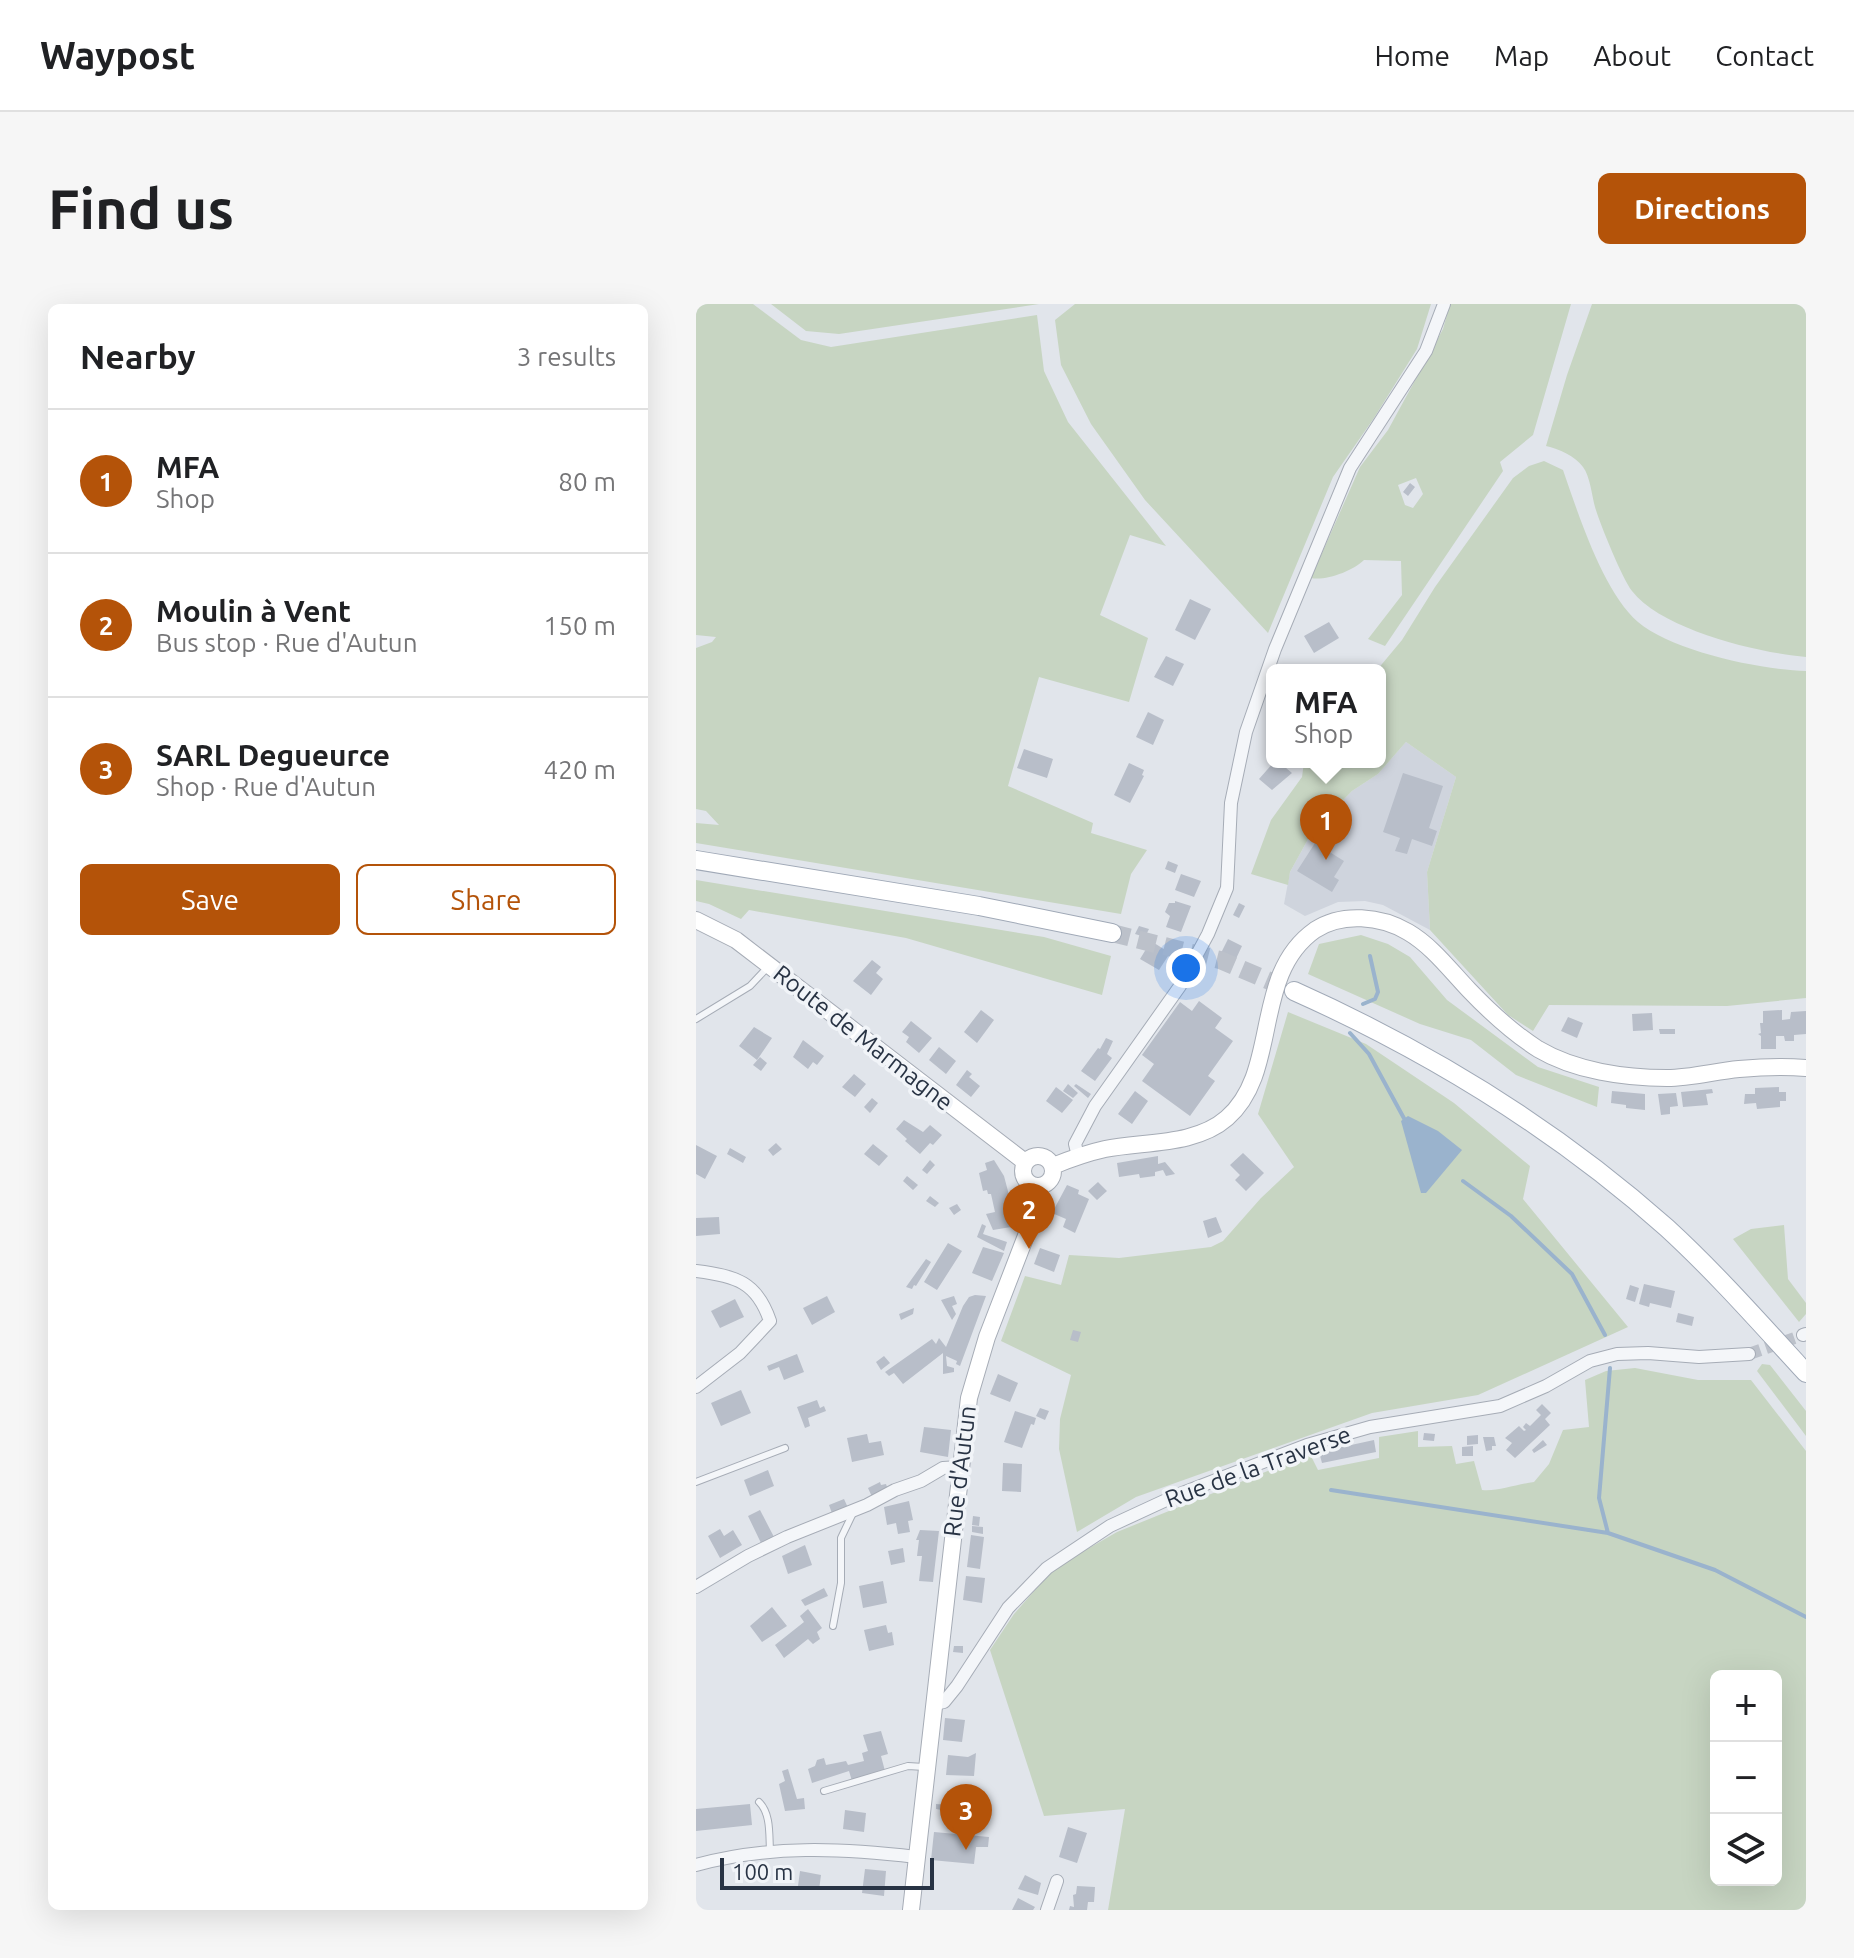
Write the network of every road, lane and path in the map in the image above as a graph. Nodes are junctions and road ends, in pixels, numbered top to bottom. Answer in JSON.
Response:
{"nodes":[{"id":1,"x":1444,"y":304,"type":"edge"},
{"id":2,"x":1270,"y":664,"type":"edge"},
{"id":3,"x":1266,"y":675,"type":"edge"},
{"id":4,"x":696,"y":860,"type":"edge"},
{"id":5,"x":696,"y":920,"type":"edge"},
{"id":6,"x":1112,"y":933,"type":"tunnel mouth"},
{"id":7,"x":770,"y":965,"type":"junction"},
{"id":8,"x":1294,"y":991,"type":"tunnel mouth"},
{"id":9,"x":696,"y":1019,"type":"edge"},
{"id":10,"x":1806,"y":1068,"type":"edge"},
{"id":11,"x":1078,"y":1156,"type":"junction"},
{"id":12,"x":1025,"y":1162,"type":"junction"},
{"id":13,"x":1053,"y":1166,"type":"junction"},
{"id":14,"x":1038,"y":1186,"type":"junction"},
{"id":15,"x":696,"y":1271,"type":"edge"},
{"id":16,"x":1749,"y":1354,"type":"tunnel mouth"},
{"id":17,"x":1806,"y":1373,"type":"edge"},
{"id":18,"x":696,"y":1387,"type":"edge"},
{"id":19,"x":785,"y":1448,"type":"dead end"},
{"id":20,"x":959,"y":1467,"type":"junction"},
{"id":21,"x":696,"y":1482,"type":"edge"},
{"id":22,"x":854,"y":1510,"type":"junction"},
{"id":23,"x":696,"y":1587,"type":"edge"},
{"id":24,"x":833,"y":1626,"type":"dead end"},
{"id":25,"x":934,"y":1704,"type":"junction"},
{"id":26,"x":926,"y":1767,"type":"junction"},
{"id":27,"x":824,"y":1791,"type":"dead end"},
{"id":28,"x":759,"y":1802,"type":"dead end"},
{"id":29,"x":770,"y":1851,"type":"junction"},
{"id":30,"x":916,"y":1857,"type":"junction"},
{"id":31,"x":696,"y":1865,"type":"edge"},
{"id":32,"x":1057,"y":1881,"type":"dead end"},
{"id":33,"x":911,"y":1910,"type":"edge"},
{"id":34,"x":1047,"y":1910,"type":"edge"}],
"edges":[{"from":1,"to":2,"type":"street"},
{"from":3,"to":11,"type":"street"},
{"from":4,"to":6,"type":"main road"},
{"from":5,"to":7,"type":"main road","name":"Route de Marmagne"},
{"from":7,"to":9,"type":"lane"},
{"from":7,"to":12,"type":"main road","name":"Route de Marmagne"},
{"from":8,"to":17,"type":"main road"},
{"from":10,"to":11,"type":"main road"},
{"from":11,"to":13,"type":"main road"},
{"from":12,"to":13,"type":"main road"},
{"from":12,"to":14,"type":"main road"},
{"from":13,"to":14,"type":"main road"},
{"from":14,"to":20,"type":"main road","name":"Rue d'Autun"},
{"from":15,"to":18,"type":"street"},
{"from":16,"to":25,"type":"street","name":"Rue de la Traverse"},
{"from":19,"to":21,"type":"lane"},
{"from":20,"to":22,"type":"street"},
{"from":20,"to":25,"type":"main road","name":"Rue d'Autun"},
{"from":22,"to":23,"type":"street"},
{"from":22,"to":24,"type":"lane"},
{"from":25,"to":26,"type":"main road","name":"Rue d'Autun"},
{"from":26,"to":27,"type":"lane"},
{"from":26,"to":30,"type":"main road","name":"Rue d'Autun"},
{"from":28,"to":29,"type":"lane"},
{"from":29,"to":30,"type":"street"},
{"from":29,"to":31,"type":"street"},
{"from":30,"to":33,"type":"main road","name":"Rue d'Autun"},
{"from":32,"to":34,"type":"street"}]}
